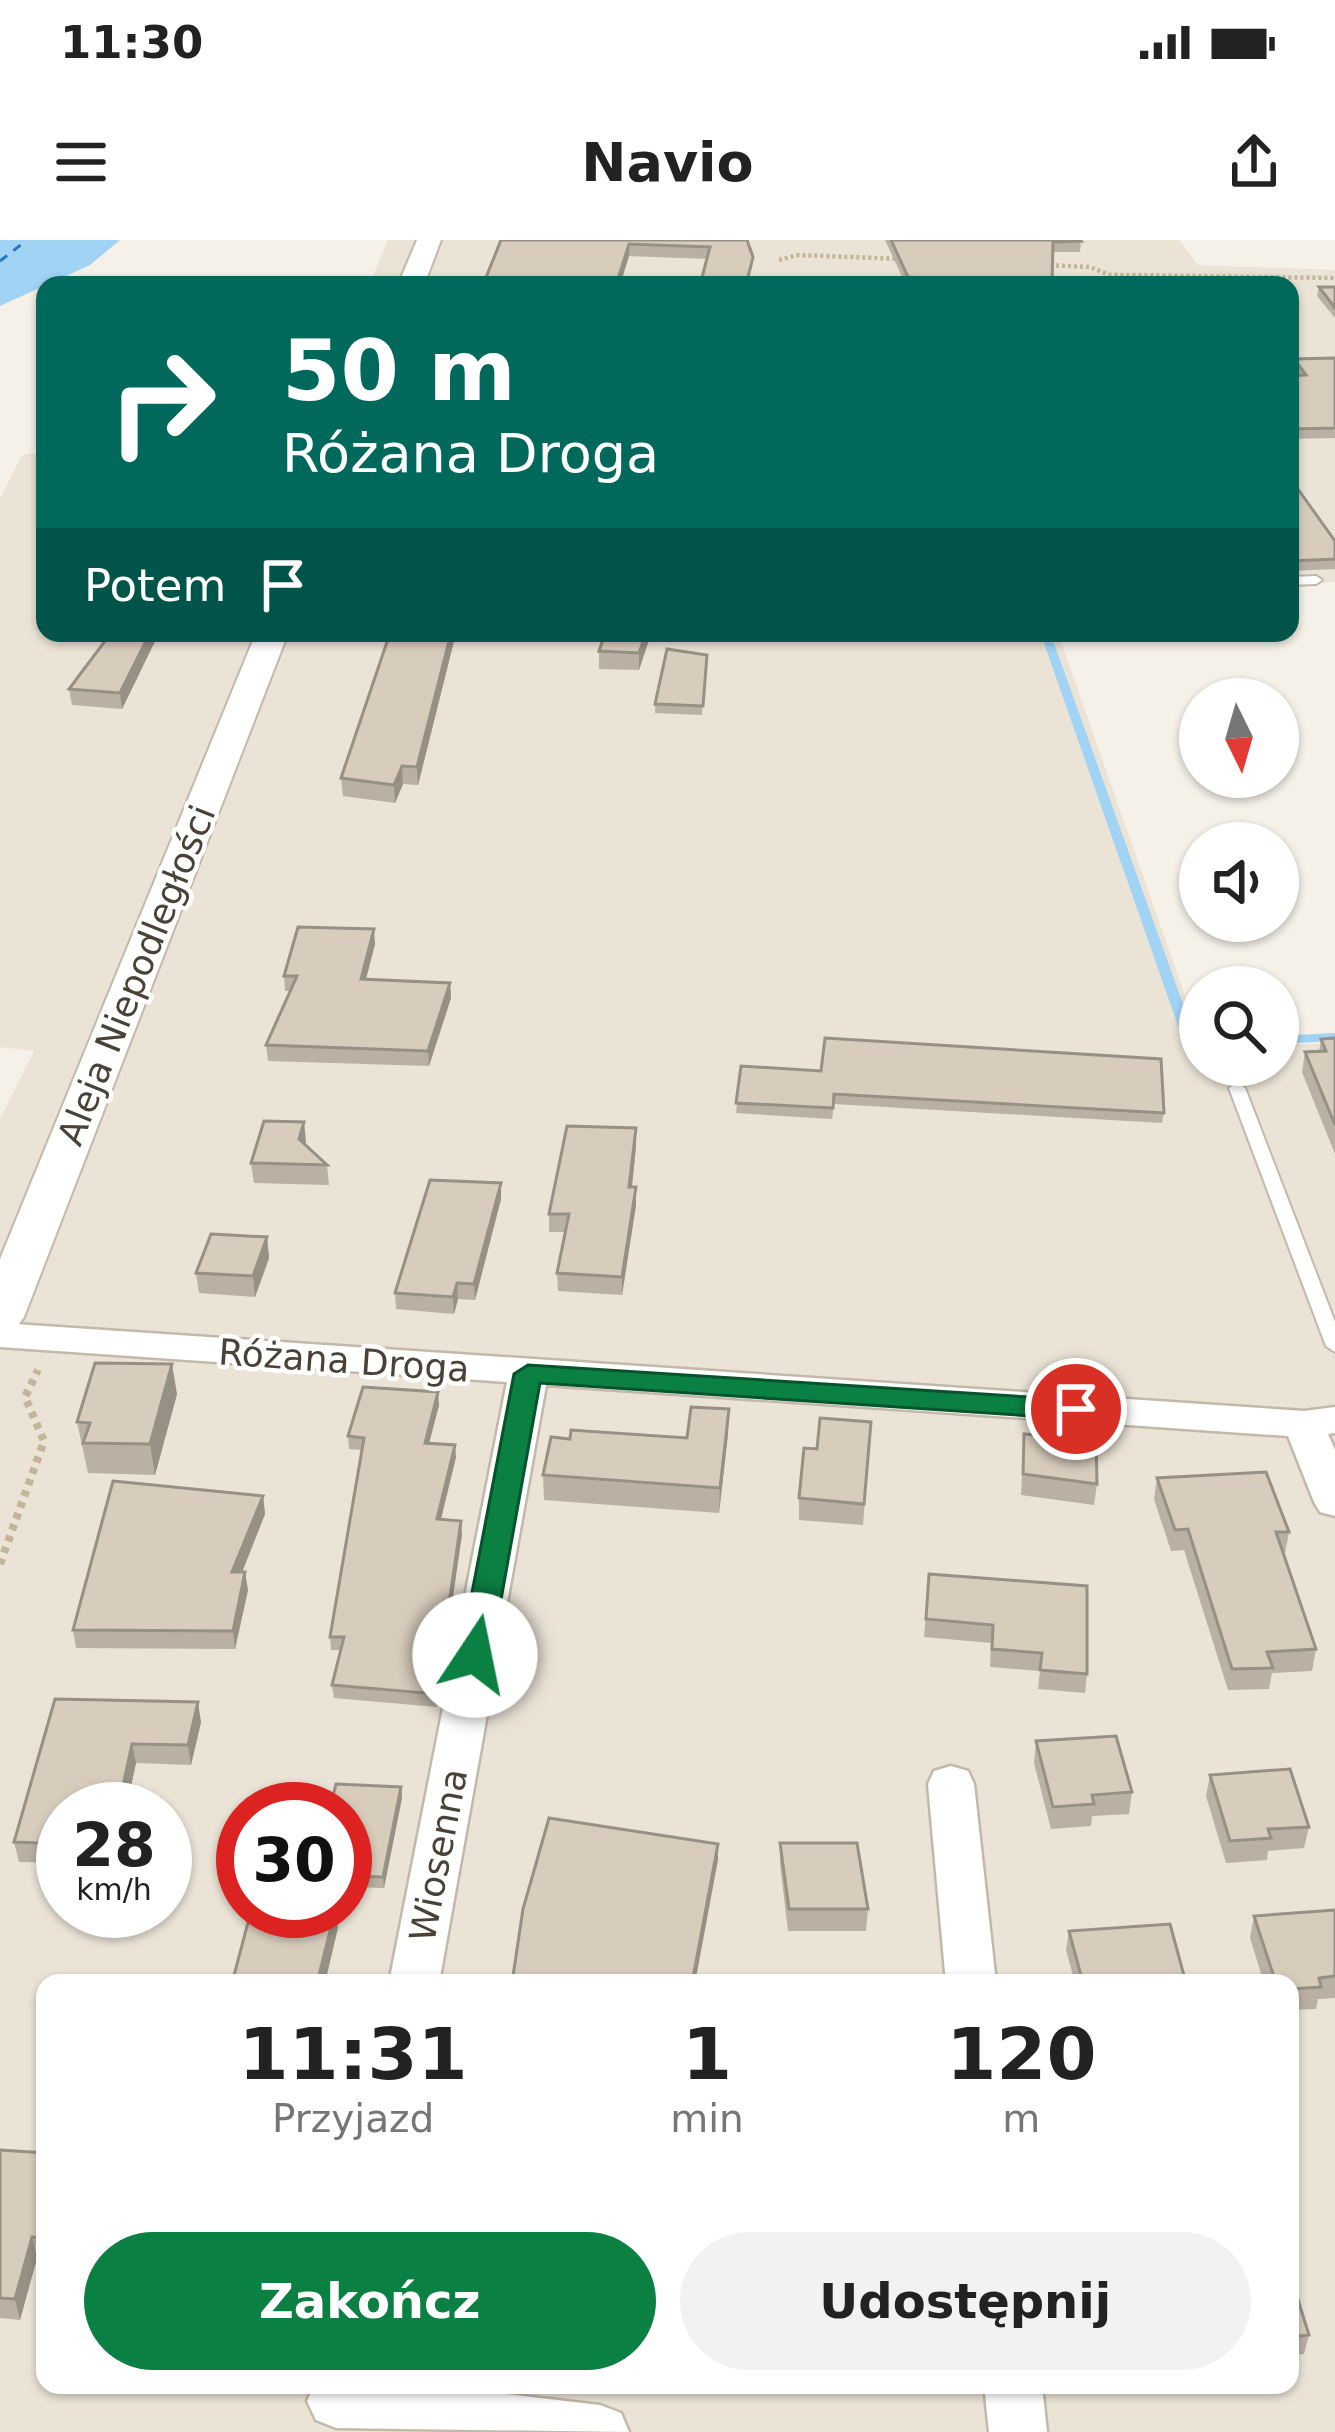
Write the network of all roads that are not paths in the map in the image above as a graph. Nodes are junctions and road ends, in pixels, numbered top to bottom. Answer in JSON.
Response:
{"nodes":[{"id":1,"x":429,"y":240,"type":"edge"},
{"id":2,"x":415,"y":276,"type":"edge"},
{"id":3,"x":1316,"y":580,"type":"dead end"},
{"id":4,"x":1299,"y":581,"type":"edge"},
{"id":5,"x":268,"y":642,"type":"edge"},
{"id":6,"x":1237,"y":1088,"type":"dead end"},
{"id":7,"x":0,"y":1317,"type":"edge"},
{"id":8,"x":0,"y":1335,"type":"edge"},
{"id":9,"x":1335,"y":1346,"type":"edge"},
{"id":10,"x":528,"y":1374,"type":"junction"},
{"id":11,"x":1320,"y":1422,"type":"edge"},
{"id":12,"x":1335,"y":1502,"type":"edge"},
{"id":13,"x":950,"y":1784,"type":"dead end"},
{"id":14,"x":416,"y":1974,"type":"edge"},
{"id":15,"x":970,"y":1974,"type":"edge"},
{"id":16,"x":1014,"y":2394,"type":"edge"},
{"id":17,"x":335,"y":2406,"type":"edge"},
{"id":18,"x":600,"y":2432,"type":"edge"},
{"id":19,"x":1018,"y":2432,"type":"edge"}],
"edges":[{"from":1,"to":2,"type":"street"},
{"from":3,"to":4,"type":"lane"},
{"from":5,"to":7,"type":"street","name":"Aleja Niepodległości"},
{"from":6,"to":9,"type":"lane"},
{"from":8,"to":10,"type":"street","name":"Różana Droga"},
{"from":10,"to":11,"type":"street","name":"Różana Droga"},
{"from":10,"to":14,"type":"street","name":"Wiosenna"},
{"from":11,"to":12,"type":"street"},
{"from":13,"to":15,"type":"street"},
{"from":16,"to":19,"type":"street"},
{"from":17,"to":18,"type":"street"}]}
